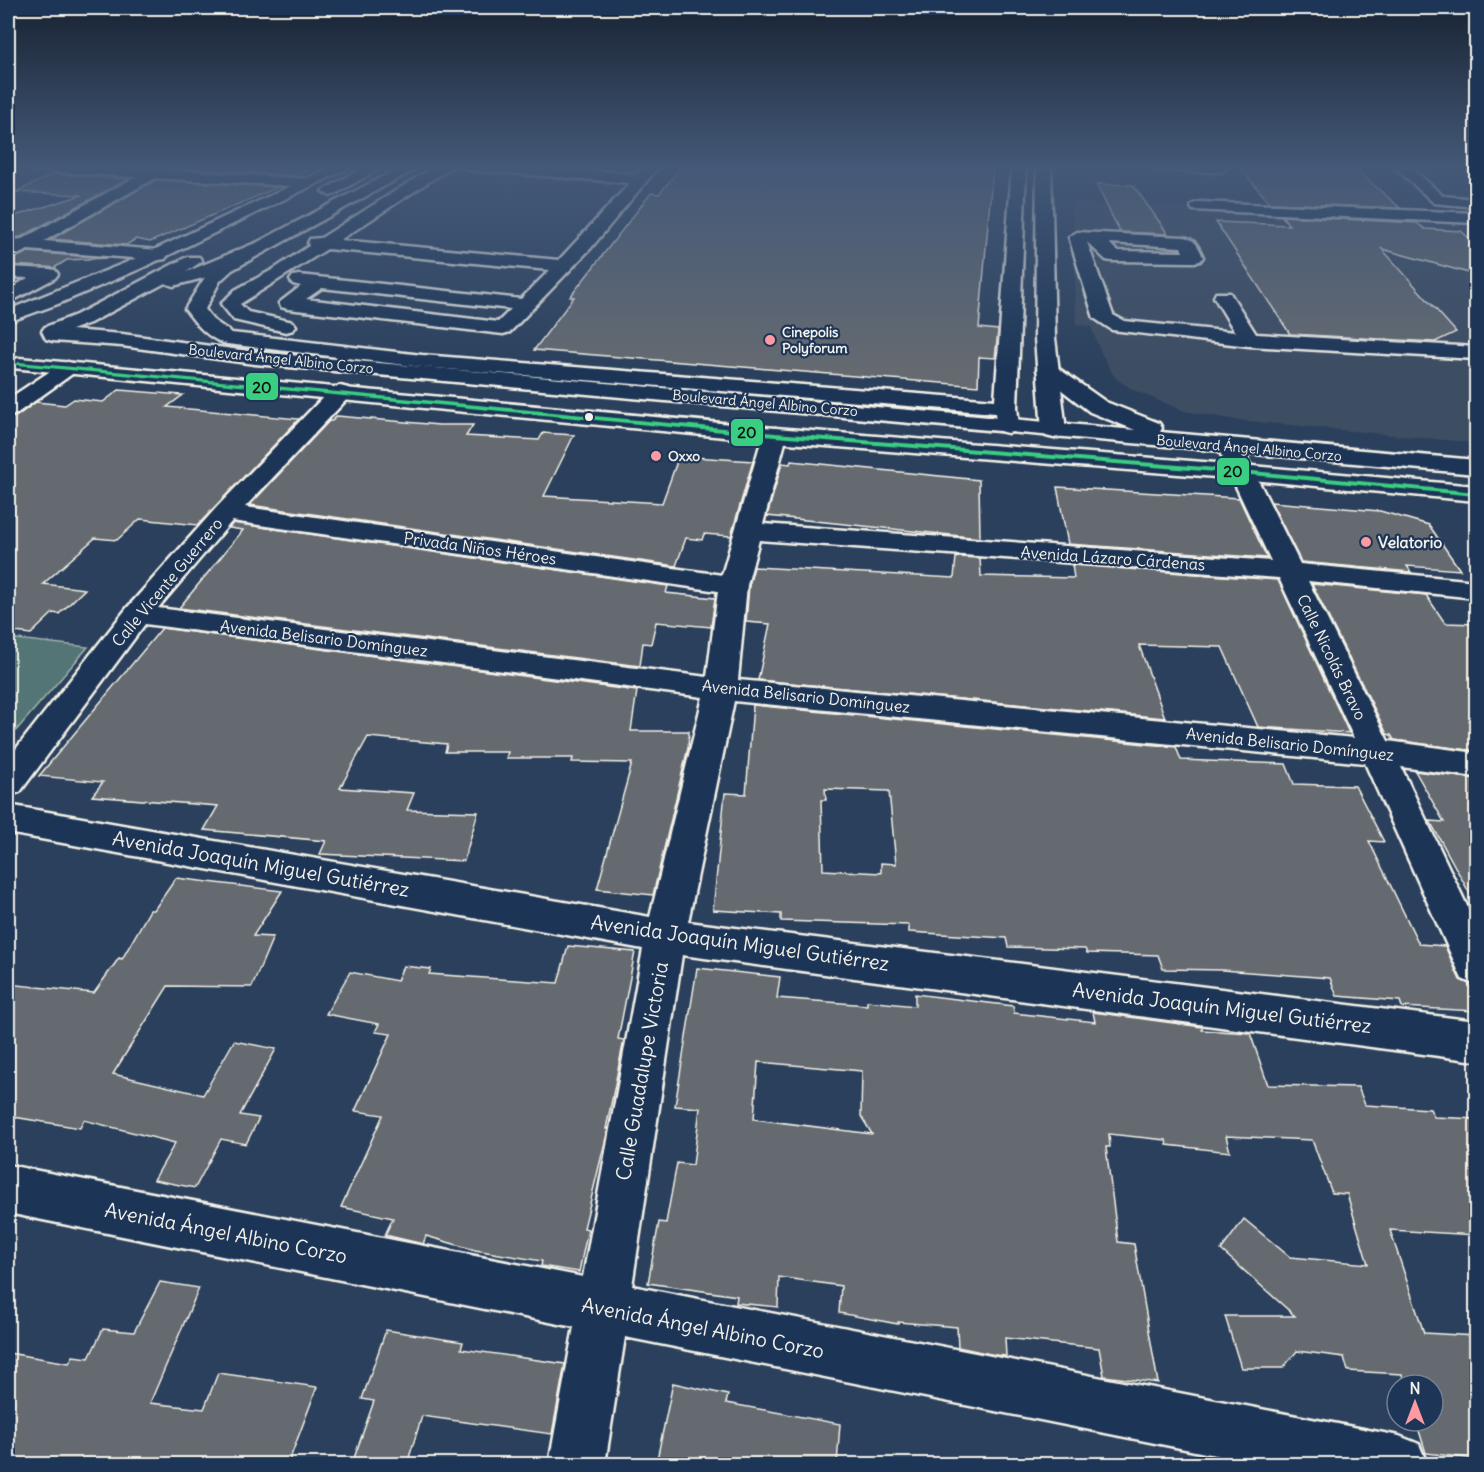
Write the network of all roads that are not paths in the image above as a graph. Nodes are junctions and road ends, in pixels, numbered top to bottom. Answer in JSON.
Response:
{"nodes":[{"id":1,"x":34,"y":235,"type":"edge"},
{"id":2,"x":202,"y":235,"type":"edge"},
{"id":3,"x":283,"y":235,"type":"edge"},
{"id":4,"x":336,"y":235,"type":"edge"},
{"id":5,"x":592,"y":235,"type":"edge"},
{"id":6,"x":1016,"y":235,"type":"edge"},
{"id":7,"x":1044,"y":235,"type":"edge"},
{"id":8,"x":1062,"y":235,"type":"edge"},
{"id":9,"x":274,"y":239,"type":"junction"},
{"id":10,"x":248,"y":243,"type":"junction"},
{"id":11,"x":16,"y":244,"type":"edge"},
{"id":12,"x":323,"y":244,"type":"junction"},
{"id":13,"x":555,"y":248,"type":"dead end"},
{"id":14,"x":578,"y":250,"type":"junction"},
{"id":15,"x":8,"y":254,"type":"edge"},
{"id":16,"x":159,"y":255,"type":"junction"},
{"id":17,"x":562,"y":266,"type":"junction"},
{"id":18,"x":8,"y":272,"type":"edge"},
{"id":19,"x":273,"y":277,"type":"junction"},
{"id":20,"x":319,"y":282,"type":"junction"},
{"id":21,"x":134,"y":293,"type":"junction"},
{"id":22,"x":8,"y":297,"type":"edge"},
{"id":23,"x":1223,"y":297,"type":"dead end"},
{"id":24,"x":524,"y":305,"type":"junction"},
{"id":25,"x":8,"y":316,"type":"edge"},
{"id":26,"x":8,"y":322,"type":"edge"},
{"id":27,"x":53,"y":333,"type":"junction"},
{"id":28,"x":1249,"y":340,"type":"junction"},
{"id":29,"x":164,"y":346,"type":"junction"},
{"id":30,"x":1476,"y":353,"type":"edge"},
{"id":31,"x":377,"y":356,"type":"junction"},
{"id":32,"x":279,"y":360,"type":"junction"},
{"id":33,"x":13,"y":366,"type":"edge"},
{"id":34,"x":68,"y":368,"type":"junction"},
{"id":35,"x":1048,"y":370,"type":"junction"},
{"id":36,"x":698,"y":383,"type":"junction"},
{"id":37,"x":340,"y":393,"type":"junction"},
{"id":38,"x":8,"y":409,"type":"edge"},
{"id":39,"x":1007,"y":417,"type":"junction"},
{"id":40,"x":781,"y":420,"type":"junction"},
{"id":41,"x":1054,"y":431,"type":"junction"},
{"id":42,"x":1235,"y":459,"type":"junction"},
{"id":43,"x":1476,"y":467,"type":"edge"},
{"id":44,"x":1476,"y":494,"type":"edge"},
{"id":45,"x":226,"y":512,"type":"junction"},
{"id":46,"x":749,"y":531,"type":"junction"},
{"id":47,"x":1291,"y":571,"type":"junction"},
{"id":48,"x":733,"y":585,"type":"junction"},
{"id":49,"x":1476,"y":589,"type":"edge"},
{"id":50,"x":137,"y":614,"type":"junction"},
{"id":51,"x":721,"y":689,"type":"junction"},
{"id":52,"x":1377,"y":752,"type":"junction"},
{"id":53,"x":1476,"y":765,"type":"edge"},
{"id":54,"x":8,"y":783,"type":"edge"},
{"id":55,"x":8,"y":819,"type":"edge"},
{"id":56,"x":665,"y":936,"type":"junction"},
{"id":57,"x":1476,"y":967,"type":"edge"},
{"id":58,"x":1476,"y":1041,"type":"edge"},
{"id":59,"x":8,"y":1189,"type":"edge"},
{"id":60,"x":602,"y":1308,"type":"junction"},
{"id":61,"x":577,"y":1464,"type":"edge"},
{"id":62,"x":1399,"y":1464,"type":"edge"}],
"edges":[{"from":1,"to":11,"type":"street"},
{"from":2,"to":16,"type":"street"},
{"from":3,"to":9,"type":"street"},
{"from":4,"to":12,"type":"street"},
{"from":5,"to":14,"type":"street"},
{"from":6,"to":39,"type":"street"},
{"from":7,"to":35,"type":"street"},
{"from":8,"to":28,"type":"street"},
{"from":9,"to":10,"type":"street"},
{"from":9,"to":12,"type":"street"},
{"from":10,"to":21,"type":"street"},
{"from":10,"to":31,"type":"street"},
{"from":11,"to":15,"type":"street"},
{"from":11,"to":16,"type":"street"},
{"from":12,"to":17,"type":"street"},
{"from":12,"to":19,"type":"street"},
{"from":13,"to":14,"type":"street"},
{"from":14,"to":17,"type":"street"},
{"from":16,"to":25,"type":"street"},
{"from":17,"to":24,"type":"street"},
{"from":18,"to":22,"type":"street"},
{"from":19,"to":20,"type":"street"},
{"from":19,"to":31,"type":"street"},
{"from":20,"to":24,"type":"street"},
{"from":20,"to":24,"type":"street"},
{"from":21,"to":27,"type":"street"},
{"from":21,"to":29,"type":"street"},
{"from":23,"to":28,"type":"street"},
{"from":26,"to":27,"type":"street","name":"Boulevard Ángel Albino Corzo"},
{"from":27,"to":29,"type":"street","name":"Boulevard Ángel Albino Corzo"},
{"from":27,"to":33,"type":"street"},
{"from":28,"to":30,"type":"street"},
{"from":29,"to":32,"type":"street","name":"Boulevard Ángel Albino Corzo"},
{"from":31,"to":32,"type":"street"},
{"from":31,"to":36,"type":"street"},
{"from":32,"to":40,"type":"street","name":"Boulevard Ángel Albino Corzo"},
{"from":33,"to":34,"type":"street","name":"Boulevard Ángel Albino Corzo"},
{"from":34,"to":37,"type":"street","name":"Boulevard Ángel Albino Corzo"},
{"from":34,"to":38,"type":"street"},
{"from":35,"to":41,"type":"street"},
{"from":35,"to":42,"type":"street"},
{"from":36,"to":39,"type":"street"},
{"from":36,"to":40,"type":"street"},
{"from":37,"to":40,"type":"street","name":"Boulevard Ángel Albino Corzo"},
{"from":37,"to":45,"type":"street","name":"Calle Vicente Guerrero"},
{"from":39,"to":40,"type":"street","name":"Boulevard Ángel Albino Corzo"},
{"from":39,"to":41,"type":"street","name":"Boulevard Ángel Albino Corzo"},
{"from":40,"to":42,"type":"street","name":"Boulevard Ángel Albino Corzo"},
{"from":40,"to":46,"type":"street","name":"Calle Guadalupe Victoria"},
{"from":41,"to":42,"type":"street","name":"Boulevard Ángel Albino Corzo"},
{"from":42,"to":43,"type":"street","name":"Boulevard Ángel Albino Corzo"},
{"from":42,"to":44,"type":"street","name":"Boulevard Ángel Albino Corzo"},
{"from":42,"to":47,"type":"street","name":"Calle Nicolás Bravo"},
{"from":45,"to":48,"type":"street","name":"Privada Niños Héroes"},
{"from":45,"to":50,"type":"street","name":"Calle Vicente Guerrero"},
{"from":46,"to":47,"type":"street","name":"Avenida Lázaro Cárdenas"},
{"from":46,"to":48,"type":"street","name":"Calle Guadalupe Victoria"},
{"from":47,"to":49,"type":"street","name":"Avenida Lázaro Cárdenas"},
{"from":47,"to":52,"type":"street","name":"Calle Nicolás Bravo"},
{"from":48,"to":51,"type":"street","name":"Calle Guadalupe Victoria"},
{"from":50,"to":51,"type":"street","name":"Avenida Belisario Domínguez"},
{"from":50,"to":54,"type":"street","name":"Calle Vicente Guerrero"},
{"from":51,"to":52,"type":"street","name":"Avenida Belisario Domínguez"},
{"from":51,"to":56,"type":"street","name":"Calle Guadalupe Victoria"},
{"from":52,"to":53,"type":"street","name":"Avenida Belisario Domínguez"},
{"from":52,"to":57,"type":"street","name":"Calle Nicolás Bravo"},
{"from":55,"to":56,"type":"street","name":"Avenida Joaquín Miguel Gutiérrez"},
{"from":56,"to":58,"type":"street","name":"Avenida Joaquín Miguel Gutiérrez"},
{"from":56,"to":60,"type":"street","name":"Calle Guadalupe Victoria"},
{"from":59,"to":60,"type":"street","name":"Avenida Ángel Albino Corzo"},
{"from":60,"to":61,"type":"street","name":"Calle Guadalupe Victoria"},
{"from":60,"to":62,"type":"street","name":"Avenida Ángel Albino Corzo"}]}
